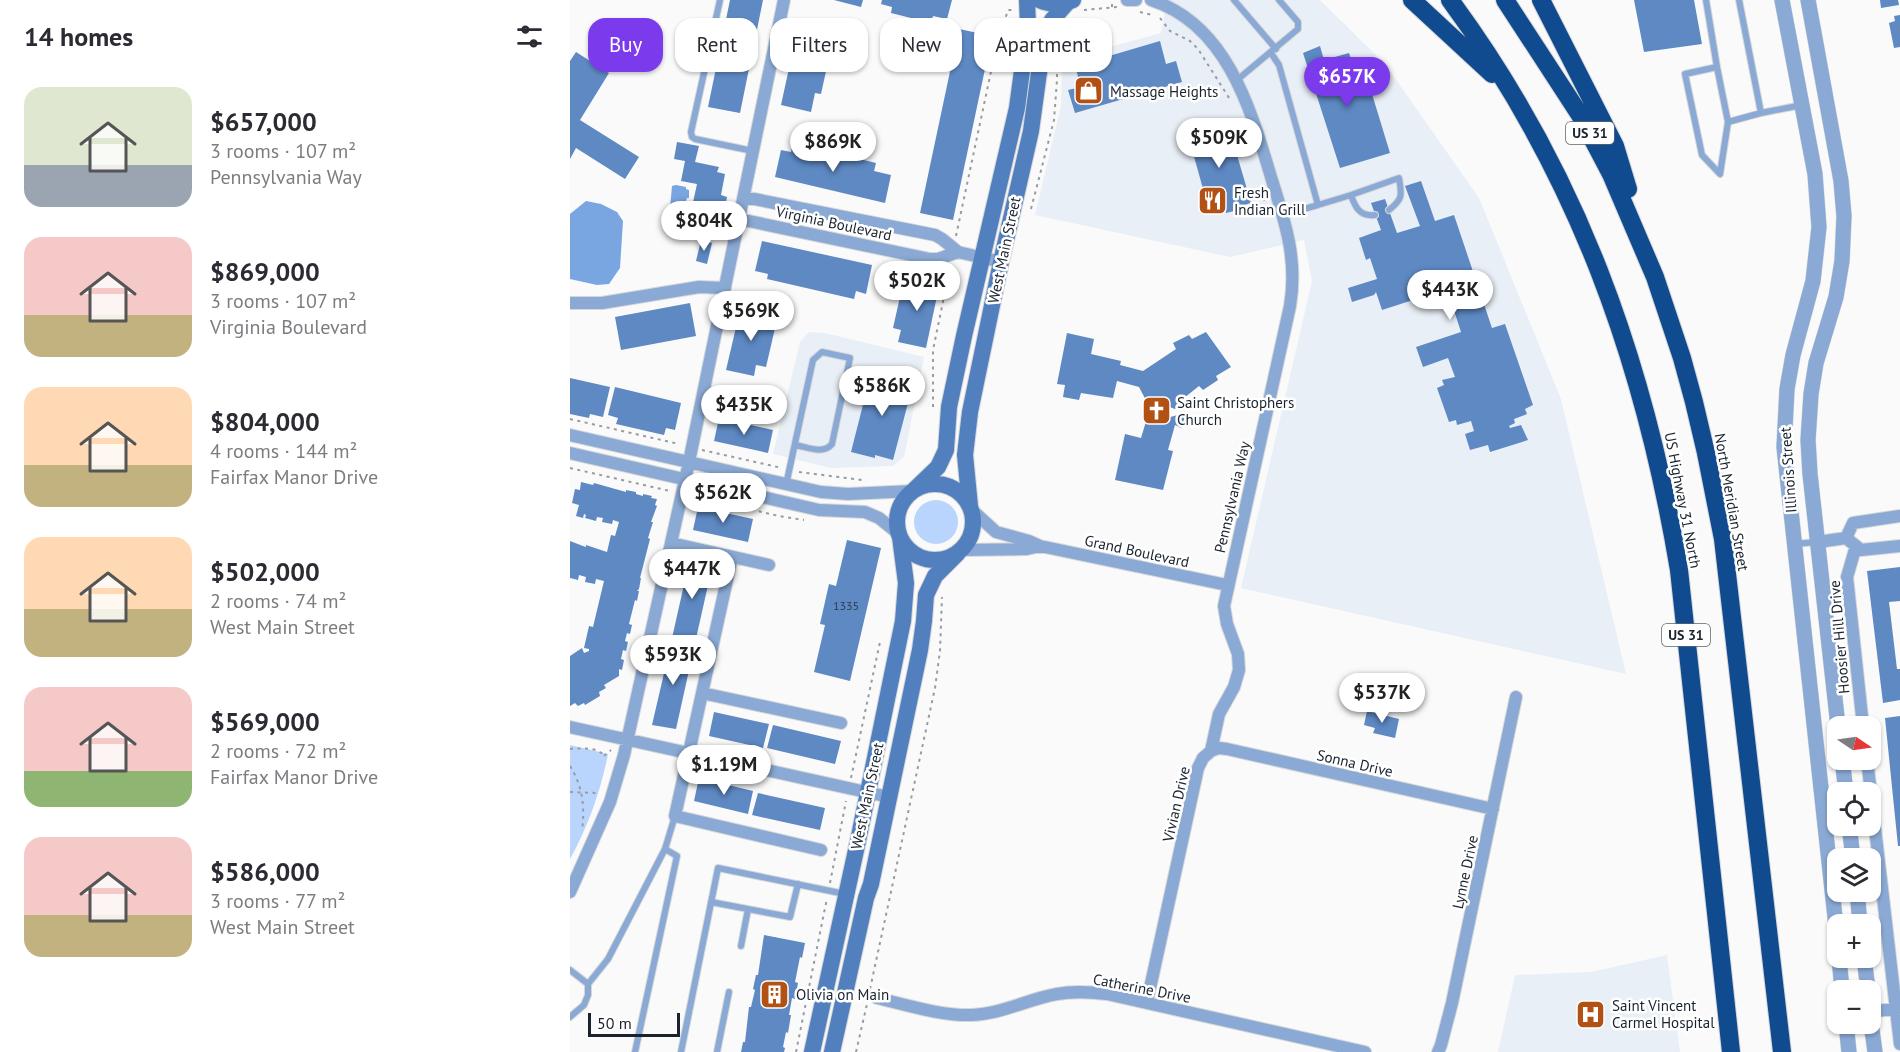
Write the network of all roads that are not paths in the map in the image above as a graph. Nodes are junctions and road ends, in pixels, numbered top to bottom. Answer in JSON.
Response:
{"nodes":[{"id":1,"x":720,"y":0,"type":"edge"},
{"id":2,"x":784,"y":0,"type":"edge"},
{"id":3,"x":1039,"y":0,"type":"edge"},
{"id":4,"x":1151,"y":0,"type":"edge"},
{"id":5,"x":1234,"y":0,"type":"edge"},
{"id":6,"x":1279,"y":0,"type":"edge"},
{"id":7,"x":1412,"y":0,"type":"edge"},
{"id":8,"x":1450,"y":0,"type":"edge"},
{"id":9,"x":1506,"y":0,"type":"edge"},
{"id":10,"x":1541,"y":0,"type":"edge"},
{"id":11,"x":1706,"y":0,"type":"edge"},
{"id":12,"x":1739,"y":0,"type":"edge"},
{"id":13,"x":1782,"y":0,"type":"edge"},
{"id":14,"x":1808,"y":0,"type":"edge"},
{"id":15,"x":1074,"y":3,"type":"edge"},
{"id":16,"x":1020,"y":5,"type":"edge"},
{"id":17,"x":1274,"y":51,"type":"junction"},
{"id":18,"x":1717,"y":67,"type":"junction"},
{"id":19,"x":1237,"y":80,"type":"junction"},
{"id":20,"x":1511,"y":92,"type":"junction"},
{"id":21,"x":1802,"y":105,"type":"junction"},
{"id":22,"x":1761,"y":113,"type":"junction"},
{"id":23,"x":1728,"y":122,"type":"junction"},
{"id":24,"x":754,"y":151,"type":"junction"},
{"id":25,"x":1351,"y":195,"type":"junction"},
{"id":26,"x":744,"y":197,"type":"junction"},
{"id":27,"x":1318,"y":205,"type":"junction"},
{"id":28,"x":1389,"y":210,"type":"dead end"},
{"id":29,"x":1375,"y":215,"type":"dead end"},
{"id":30,"x":1277,"y":217,"type":"junction"},
{"id":31,"x":740,"y":219,"type":"junction"},
{"id":32,"x":955,"y":252,"type":"junction"},
{"id":33,"x":981,"y":258,"type":"junction"},
{"id":34,"x":1001,"y":262,"type":"junction"},
{"id":35,"x":1655,"y":277,"type":"junction"},
{"id":36,"x":725,"y":288,"type":"junction"},
{"id":37,"x":570,"y":303,"type":"edge"},
{"id":38,"x":570,"y":435,"type":"edge"},
{"id":39,"x":795,"y":445,"type":"junction"},
{"id":40,"x":570,"y":453,"type":"edge"},
{"id":41,"x":689,"y":462,"type":"junction"},
{"id":42,"x":685,"y":480,"type":"junction"},
{"id":43,"x":786,"y":485,"type":"junction"},
{"id":44,"x":914,"y":491,"type":"junction"},
{"id":45,"x":971,"y":508,"type":"junction"},
{"id":46,"x":1900,"y":516,"type":"edge"},
{"id":47,"x":900,"y":536,"type":"junction"},
{"id":48,"x":1818,"y":542,"type":"junction"},
{"id":49,"x":1851,"y":542,"type":"junction"},
{"id":50,"x":671,"y":543,"type":"junction"},
{"id":51,"x":1793,"y":544,"type":"junction"},
{"id":52,"x":1040,"y":546,"type":"junction"},
{"id":53,"x":1900,"y":546,"type":"edge"},
{"id":54,"x":960,"y":552,"type":"junction"},
{"id":55,"x":732,"y":557,"type":"junction"},
{"id":56,"x":769,"y":565,"type":"dead end"},
{"id":57,"x":1227,"y":585,"type":"junction"},
{"id":58,"x":702,"y":693,"type":"junction"},
{"id":59,"x":1516,"y":697,"type":"dead end"},
{"id":60,"x":1837,"y":716,"type":"edge"},
{"id":61,"x":1862,"y":716,"type":"edge"},
{"id":62,"x":841,"y":723,"type":"dead end"},
{"id":63,"x":570,"y":728,"type":"edge"},
{"id":64,"x":627,"y":740,"type":"junction"},
{"id":65,"x":1211,"y":751,"type":"junction"},
{"id":66,"x":689,"y":754,"type":"junction"},
{"id":67,"x":1868,"y":770,"type":"edge"},
{"id":68,"x":868,"y":793,"type":"junction"},
{"id":69,"x":889,"y":797,"type":"junction"},
{"id":70,"x":1493,"y":809,"type":"junction"},
{"id":71,"x":675,"y":816,"type":"junction"},
{"id":72,"x":665,"y":849,"type":"junction"},
{"id":73,"x":821,"y":850,"type":"dead end"},
{"id":74,"x":798,"y":884,"type":"junction"},
{"id":75,"x":570,"y":892,"type":"edge"},
{"id":76,"x":845,"y":894,"type":"junction"},
{"id":77,"x":711,"y":902,"type":"junction"},
{"id":78,"x":748,"y":909,"type":"junction"},
{"id":79,"x":1835,"y":914,"type":"edge"},
{"id":80,"x":741,"y":946,"type":"dead end"},
{"id":81,"x":570,"y":970,"type":"edge"},
{"id":82,"x":588,"y":984,"type":"junction"},
{"id":83,"x":729,"y":992,"type":"dead end"},
{"id":84,"x":871,"y":997,"type":"road end"},
{"id":85,"x":1147,"y":1002,"type":"junction"},
{"id":86,"x":1897,"y":1008,"type":"edge"},
{"id":87,"x":1881,"y":1011,"type":"edge"},
{"id":88,"x":570,"y":1017,"type":"edge"},
{"id":89,"x":1847,"y":1034,"type":"edge"},
{"id":90,"x":1873,"y":1034,"type":"edge"},
{"id":91,"x":1900,"y":1044,"type":"edge"},
{"id":92,"x":635,"y":1052,"type":"edge"},
{"id":93,"x":681,"y":1052,"type":"edge"},
{"id":94,"x":717,"y":1052,"type":"edge"},
{"id":95,"x":812,"y":1052,"type":"edge"},
{"id":96,"x":832,"y":1052,"type":"edge"},
{"id":97,"x":1365,"y":1052,"type":"edge"},
{"id":98,"x":1438,"y":1052,"type":"edge"},
{"id":99,"x":1731,"y":1052,"type":"edge"},
{"id":100,"x":1782,"y":1052,"type":"edge"},
{"id":101,"x":1849,"y":1052,"type":"edge"},
{"id":102,"x":1875,"y":1052,"type":"edge"}],
"edges":[{"from":1,"to":24,"type":"lane"},
{"from":2,"to":24,"type":"street"},
{"from":3,"to":15,"type":"main road"},
{"from":4,"to":19,"type":"street","name":"Pennsylvania Way"},
{"from":5,"to":17,"type":"lane"},
{"from":6,"to":17,"type":"lane"},
{"from":7,"to":20,"type":"highway"},
{"from":8,"to":20,"type":"highway","name":"US Highway 31 North","number":"US 31"},
{"from":9,"to":35,"type":"highway","name":"North Meridian Street","number":"US 31"},
{"from":10,"to":35,"type":"highway"},
{"from":11,"to":18,"type":"lane"},
{"from":12,"to":22,"type":"lane"},
{"from":13,"to":21,"type":"street","name":"Illinois Street"},
{"from":14,"to":48,"type":"street","name":"Illinois Street"},
{"from":15,"to":34,"type":"main road","name":"West Main Street"},
{"from":16,"to":33,"type":"main road","name":"West Main Street"},
{"from":17,"to":19,"type":"lane"},
{"from":17,"to":27,"type":"lane"},
{"from":18,"to":23,"type":"lane"},
{"from":18,"to":23,"type":"lane"},
{"from":19,"to":30,"type":"street","name":"Pennsylvania Way"},
{"from":20,"to":99,"type":"highway","name":"US Highway 31 North","number":"US 31"},
{"from":21,"to":22,"type":"lane"},
{"from":21,"to":51,"type":"street","name":"Illinois Street"},
{"from":22,"to":23,"type":"lane"},
{"from":24,"to":26,"type":"street"},
{"from":25,"to":27,"type":"lane"},
{"from":25,"to":28,"type":"lane"},
{"from":25,"to":29,"type":"lane"},
{"from":26,"to":31,"type":"street"},
{"from":26,"to":32,"type":"street","name":"Virginia Boulevard"},
{"from":27,"to":30,"type":"lane"},
{"from":30,"to":57,"type":"street","name":"Pennsylvania Way"},
{"from":31,"to":32,"type":"street","name":"Virginia Boulevard"},
{"from":31,"to":36,"type":"street"},
{"from":32,"to":33,"type":"street","name":"Virginia Boulevard"},
{"from":33,"to":34,"type":"street","name":"Virginia Boulevard"},
{"from":33,"to":44,"type":"main road","name":"West Main Street"},
{"from":34,"to":45,"type":"main road","name":"West Main Street"},
{"from":35,"to":100,"type":"highway","name":"North Meridian Street","number":"US 31"},
{"from":36,"to":37,"type":"street"},
{"from":36,"to":41,"type":"street"},
{"from":38,"to":41,"type":"street"},
{"from":39,"to":39,"type":"lane"},
{"from":39,"to":43,"type":"lane"},
{"from":40,"to":42,"type":"street"},
{"from":41,"to":42,"type":"street"},
{"from":41,"to":43,"type":"street"},
{"from":42,"to":47,"type":"street"},
{"from":42,"to":50,"type":"street"},
{"from":43,"to":44,"type":"street"},
{"from":44,"to":45,"type":"main road"},
{"from":44,"to":47,"type":"main road"},
{"from":45,"to":52,"type":"street","name":"Grand Boulevard"},
{"from":45,"to":54,"type":"main road"},
{"from":46,"to":49,"type":"street"},
{"from":47,"to":54,"type":"main road"},
{"from":47,"to":68,"type":"main road","name":"West Main Street"},
{"from":48,"to":49,"type":"street"},
{"from":48,"to":51,"type":"lane"},
{"from":48,"to":60,"type":"street","name":"Illinois Street"},
{"from":49,"to":53,"type":"street"},
{"from":49,"to":61,"type":"street","name":"Hoosier Hill Drive"},
{"from":50,"to":55,"type":"street"},
{"from":50,"to":64,"type":"street"},
{"from":51,"to":79,"type":"street","name":"Illinois Street"},
{"from":52,"to":54,"type":"street","name":"Grand Boulevard"},
{"from":52,"to":57,"type":"street","name":"Grand Boulevard"},
{"from":54,"to":69,"type":"main road","name":"West Main Street"},
{"from":55,"to":56,"type":"street"},
{"from":55,"to":58,"type":"street"},
{"from":57,"to":65,"type":"street","name":"Vivian Drive"},
{"from":58,"to":62,"type":"street"},
{"from":58,"to":66,"type":"street"},
{"from":59,"to":70,"type":"street","name":"Lynne Drive"},
{"from":63,"to":64,"type":"street"},
{"from":64,"to":66,"type":"street"},
{"from":64,"to":75,"type":"street"},
{"from":65,"to":70,"type":"street","name":"Sonna Drive"},
{"from":65,"to":85,"type":"street","name":"Vivian Drive"},
{"from":66,"to":68,"type":"street"},
{"from":66,"to":71,"type":"street"},
{"from":67,"to":86,"type":"street"},
{"from":68,"to":69,"type":"street"},
{"from":68,"to":76,"type":"main road","name":"West Main Street"},
{"from":69,"to":96,"type":"main road","name":"West Main Street"},
{"from":70,"to":98,"type":"street","name":"Lynne Drive"},
{"from":71,"to":72,"type":"lane"},
{"from":71,"to":73,"type":"street"},
{"from":72,"to":82,"type":"lane"},
{"from":72,"to":92,"type":"lane"},
{"from":74,"to":76,"type":"lane"},
{"from":74,"to":77,"type":"lane"},
{"from":74,"to":78,"type":"lane"},
{"from":76,"to":95,"type":"main road","name":"West Main Street"},
{"from":77,"to":78,"type":"lane"},
{"from":77,"to":93,"type":"lane"},
{"from":78,"to":80,"type":"lane"},
{"from":81,"to":82,"type":"lane"},
{"from":82,"to":88,"type":"lane"},
{"from":83,"to":94,"type":"lane"},
{"from":84,"to":85,"type":"street","name":"Catherine Drive"},
{"from":85,"to":97,"type":"street","name":"Catherine Drive"},
{"from":86,"to":87,"type":"street"},
{"from":86,"to":91,"type":"street"},
{"from":89,"to":101,"type":"street"},
{"from":90,"to":102,"type":"street"}]}
